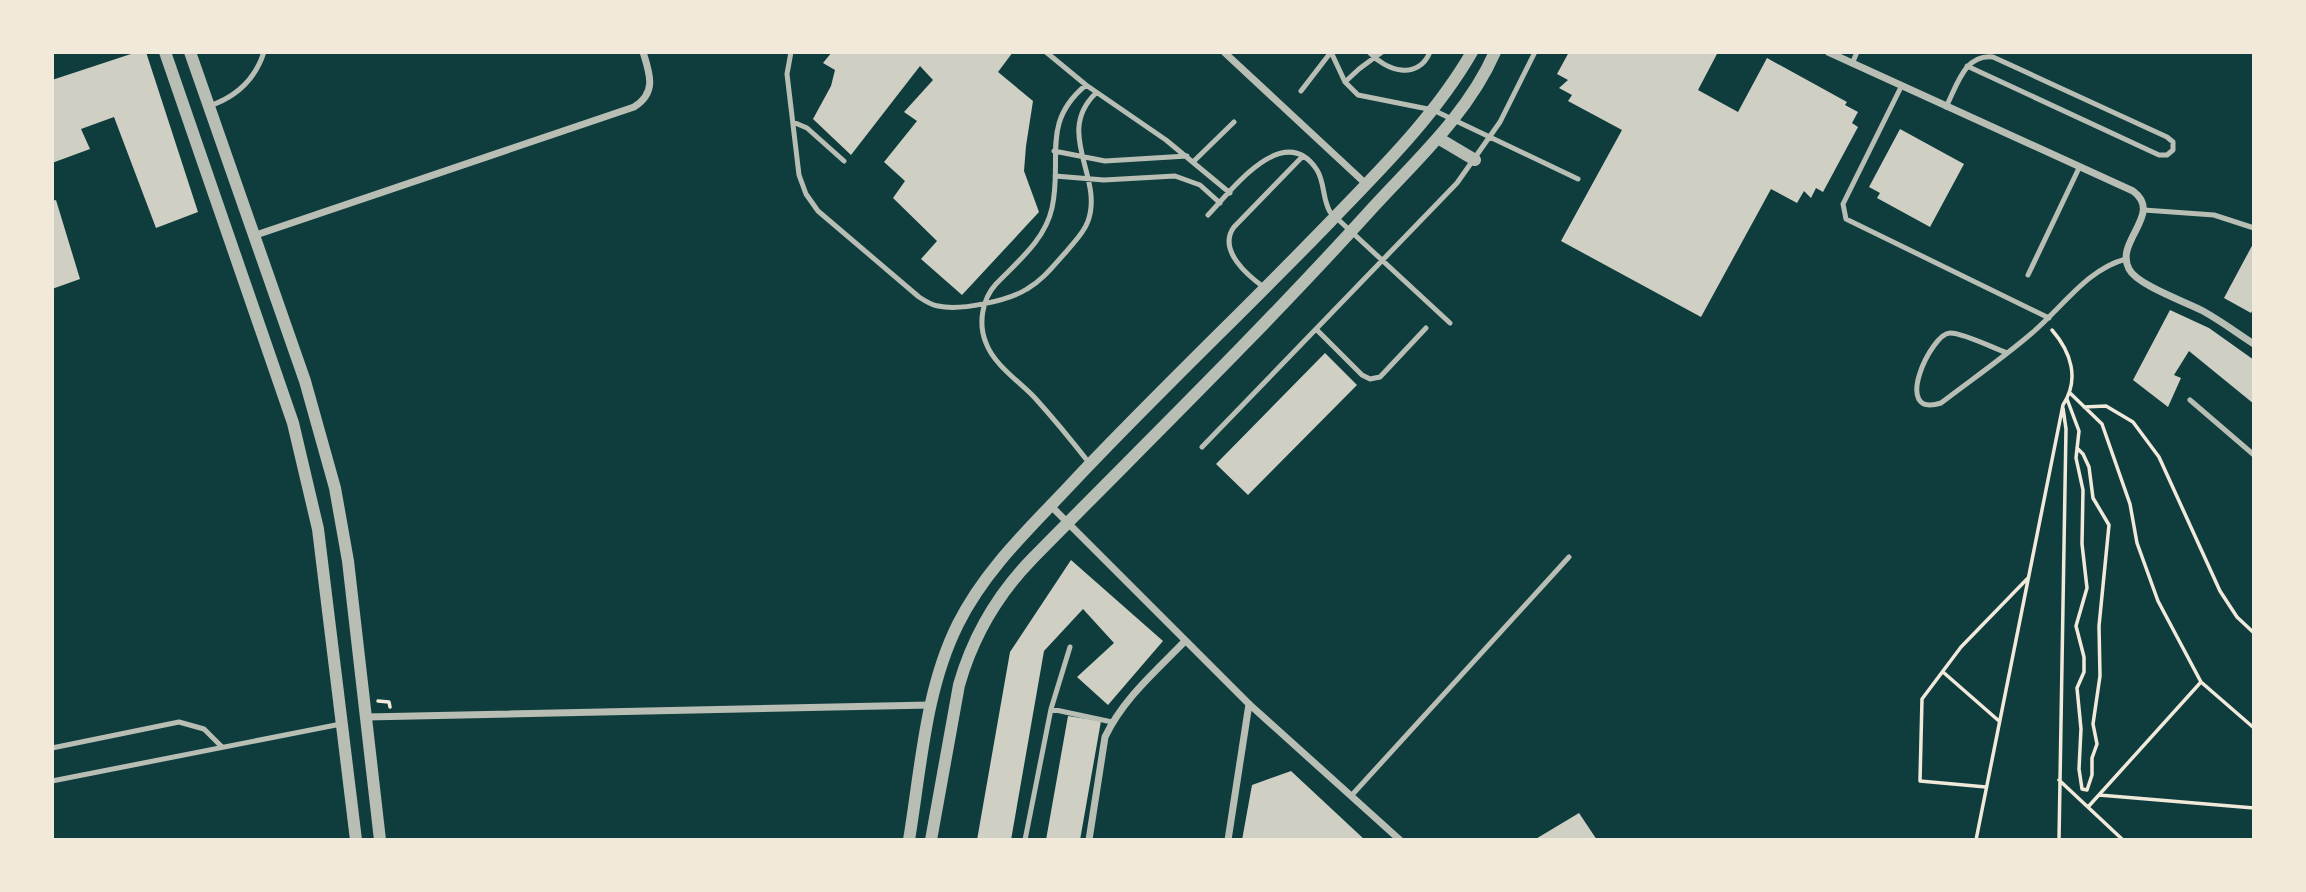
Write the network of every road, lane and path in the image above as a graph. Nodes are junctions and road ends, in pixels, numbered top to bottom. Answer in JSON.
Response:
{"nodes":[{"id":1,"x":165,"y":52,"type":"edge"},
{"id":2,"x":190,"y":52,"type":"edge"},
{"id":3,"x":264,"y":52,"type":"edge"},
{"id":4,"x":643,"y":52,"type":"edge"},
{"id":5,"x":791,"y":52,"type":"edge"},
{"id":6,"x":1046,"y":52,"type":"edge"},
{"id":7,"x":1224,"y":52,"type":"edge"},
{"id":8,"x":1331,"y":52,"type":"edge"},
{"id":9,"x":1369,"y":52,"type":"edge"},
{"id":10,"x":1382,"y":52,"type":"edge"},
{"id":11,"x":1430,"y":52,"type":"edge"},
{"id":12,"x":1472,"y":52,"type":"edge"},
{"id":13,"x":1495,"y":52,"type":"edge"},
{"id":14,"x":1535,"y":52,"type":"edge"},
{"id":15,"x":1828,"y":52,"type":"edge"},
{"id":16,"x":1857,"y":52,"type":"edge"},
{"id":17,"x":1374,"y":58,"type":"junction"},
{"id":18,"x":1852,"y":64,"type":"junction"},
{"id":19,"x":1967,"y":66,"type":"junction"},
{"id":20,"x":1345,"y":82,"type":"junction"},
{"id":21,"x":1086,"y":85,"type":"junction"},
{"id":22,"x":1901,"y":87,"type":"junction"},
{"id":23,"x":1300,"y":91,"type":"dead end"},
{"id":24,"x":1096,"y":93,"type":"junction"},
{"id":25,"x":209,"y":106,"type":"junction"},
{"id":26,"x":1946,"y":107,"type":"junction"},
{"id":27,"x":1433,"y":110,"type":"junction"},
{"id":28,"x":1454,"y":118,"type":"junction"},
{"id":29,"x":1234,"y":121,"type":"dead end"},
{"id":30,"x":793,"y":122,"type":"junction"},
{"id":31,"x":1491,"y":137,"type":"junction"},
{"id":32,"x":1438,"y":138,"type":"junction"},
{"id":33,"x":1054,"y":150,"type":"junction"},
{"id":34,"x":1187,"y":156,"type":"junction"},
{"id":35,"x":1083,"y":157,"type":"junction"},
{"id":36,"x":1302,"y":157,"type":"junction"},
{"id":37,"x":1475,"y":160,"type":"junction"},
{"id":38,"x":844,"y":161,"type":"dead end"},
{"id":39,"x":1193,"y":162,"type":"junction"},
{"id":40,"x":2079,"y":168,"type":"junction"},
{"id":41,"x":1055,"y":176,"type":"junction"},
{"id":42,"x":1087,"y":179,"type":"junction"},
{"id":43,"x":1578,"y":179,"type":"dead end"},
{"id":44,"x":1366,"y":184,"type":"junction"},
{"id":45,"x":1230,"y":193,"type":"junction"},
{"id":46,"x":1220,"y":203,"type":"junction"},
{"id":47,"x":2144,"y":210,"type":"junction"},
{"id":48,"x":1208,"y":215,"type":"dead end"},
{"id":49,"x":1335,"y":216,"type":"junction"},
{"id":50,"x":2253,"y":228,"type":"edge"},
{"id":51,"x":1352,"y":231,"type":"junction"},
{"id":52,"x":253,"y":236,"type":"junction"},
{"id":53,"x":2126,"y":259,"type":"junction"},
{"id":54,"x":1383,"y":260,"type":"junction"},
{"id":55,"x":2028,"y":275,"type":"dead end"},
{"id":56,"x":1265,"y":288,"type":"junction"},
{"id":57,"x":985,"y":303,"type":"junction"},
{"id":58,"x":2047,"y":320,"type":"junction"},
{"id":59,"x":1450,"y":323,"type":"dead end"},
{"id":60,"x":1426,"y":328,"type":"dead end"},
{"id":61,"x":1315,"y":329,"type":"junction"},
{"id":62,"x":2253,"y":344,"type":"edge"},
{"id":63,"x":2007,"y":353,"type":"junction"},
{"id":64,"x":2070,"y":393,"type":"junction"},
{"id":65,"x":2067,"y":399,"type":"junction"},
{"id":66,"x":2190,"y":400,"type":"dead end"},
{"id":67,"x":2063,"y":405,"type":"junction"},
{"id":68,"x":2084,"y":407,"type":"junction"},
{"id":69,"x":1202,"y":447,"type":"dead end"},
{"id":70,"x":2077,"y":448,"type":"junction"},
{"id":71,"x":2253,"y":455,"type":"edge"},
{"id":72,"x":1090,"y":464,"type":"junction"},
{"id":73,"x":1051,"y":506,"type":"junction"},
{"id":74,"x":1068,"y":523,"type":"junction"},
{"id":75,"x":1569,"y":557,"type":"dead end"},
{"id":76,"x":2028,"y":578,"type":"junction"},
{"id":77,"x":2253,"y":633,"type":"edge"},
{"id":78,"x":1184,"y":642,"type":"junction"},
{"id":79,"x":1070,"y":647,"type":"dead end"},
{"id":80,"x":1943,"y":672,"type":"junction"},
{"id":81,"x":2201,"y":682,"type":"junction"},
{"id":82,"x":930,"y":705,"type":"junction"},
{"id":83,"x":1249,"y":705,"type":"junction"},
{"id":84,"x":1051,"y":709,"type":"junction"},
{"id":85,"x":366,"y":717,"type":"junction"},
{"id":86,"x":1999,"y":721,"type":"junction"},
{"id":87,"x":1112,"y":722,"type":"junction"},
{"id":88,"x":342,"y":724,"type":"junction"},
{"id":89,"x":2253,"y":728,"type":"edge"},
{"id":90,"x":222,"y":747,"type":"junction"},
{"id":91,"x":52,"y":748,"type":"edge"},
{"id":92,"x":2059,"y":780,"type":"junction"},
{"id":93,"x":52,"y":781,"type":"edge"},
{"id":94,"x":1986,"y":787,"type":"junction"},
{"id":95,"x":2099,"y":795,"type":"junction"},
{"id":96,"x":1351,"y":796,"type":"junction"},
{"id":97,"x":2088,"y":807,"type":"junction"},
{"id":98,"x":2253,"y":808,"type":"edge"},
{"id":99,"x":356,"y":839,"type":"edge"},
{"id":100,"x":380,"y":839,"type":"edge"},
{"id":101,"x":909,"y":839,"type":"edge"},
{"id":102,"x":931,"y":839,"type":"edge"},
{"id":103,"x":1025,"y":839,"type":"edge"},
{"id":104,"x":1089,"y":839,"type":"edge"},
{"id":105,"x":1228,"y":839,"type":"edge"},
{"id":106,"x":1401,"y":839,"type":"edge"},
{"id":107,"x":1976,"y":839,"type":"edge"},
{"id":108,"x":2059,"y":839,"type":"edge"},
{"id":109,"x":2123,"y":839,"type":"edge"}],
"edges":[{"from":1,"to":88,"type":"street"},
{"from":2,"to":25,"type":"street"},
{"from":3,"to":25,"type":"lane"},
{"from":4,"to":52,"type":"street"},
{"from":5,"to":30,"type":"lane"},
{"from":6,"to":21,"type":"lane"},
{"from":7,"to":44,"type":"street"},
{"from":8,"to":20,"type":"lane"},
{"from":8,"to":23,"type":"lane"},
{"from":9,"to":17,"type":"lane"},
{"from":10,"to":17,"type":"lane"},
{"from":11,"to":17,"type":"lane"},
{"from":12,"to":27,"type":"street"},
{"from":13,"to":28,"type":"street"},
{"from":14,"to":31,"type":"lane"},
{"from":15,"to":18,"type":"street"},
{"from":16,"to":18,"type":"lane"},
{"from":17,"to":20,"type":"lane"},
{"from":18,"to":22,"type":"street"},
{"from":19,"to":19,"type":"lane"},
{"from":19,"to":26,"type":"lane"},
{"from":20,"to":27,"type":"lane"},
{"from":21,"to":24,"type":"lane"},
{"from":21,"to":33,"type":"lane"},
{"from":22,"to":26,"type":"street"},
{"from":22,"to":58,"type":"lane"},
{"from":24,"to":34,"type":"lane"},
{"from":24,"to":35,"type":"lane"},
{"from":25,"to":52,"type":"street"},
{"from":26,"to":40,"type":"street"},
{"from":27,"to":28,"type":"lane"},
{"from":27,"to":44,"type":"street"},
{"from":28,"to":31,"type":"lane"},
{"from":28,"to":32,"type":"street"},
{"from":29,"to":39,"type":"lane"},
{"from":30,"to":38,"type":"lane"},
{"from":30,"to":57,"type":"lane"},
{"from":31,"to":37,"type":"lane"},
{"from":31,"to":43,"type":"lane"},
{"from":32,"to":37,"type":"street"},
{"from":32,"to":51,"type":"street"},
{"from":33,"to":35,"type":"lane"},
{"from":33,"to":41,"type":"lane"},
{"from":34,"to":35,"type":"lane"},
{"from":34,"to":39,"type":"lane"},
{"from":35,"to":42,"type":"lane"},
{"from":36,"to":45,"type":"lane"},
{"from":36,"to":49,"type":"lane"},
{"from":36,"to":56,"type":"lane"},
{"from":37,"to":54,"type":"lane"},
{"from":39,"to":45,"type":"lane"},
{"from":40,"to":47,"type":"street"},
{"from":40,"to":55,"type":"lane"},
{"from":41,"to":42,"type":"lane"},
{"from":41,"to":57,"type":"lane"},
{"from":42,"to":46,"type":"lane"},
{"from":42,"to":57,"type":"lane"},
{"from":44,"to":49,"type":"street"},
{"from":45,"to":46,"type":"lane"},
{"from":46,"to":48,"type":"lane"},
{"from":47,"to":50,"type":"lane"},
{"from":47,"to":53,"type":"street"},
{"from":49,"to":51,"type":"lane"},
{"from":49,"to":56,"type":"street"},
{"from":51,"to":54,"type":"lane"},
{"from":51,"to":74,"type":"street"},
{"from":52,"to":85,"type":"street"},
{"from":53,"to":58,"type":"lane"},
{"from":53,"to":62,"type":"street"},
{"from":54,"to":59,"type":"lane"},
{"from":54,"to":61,"type":"lane"},
{"from":56,"to":72,"type":"street"},
{"from":57,"to":72,"type":"lane"},
{"from":58,"to":63,"type":"lane"},
{"from":58,"to":64,"type":"path"},
{"from":60,"to":61,"type":"lane"},
{"from":61,"to":69,"type":"lane"},
{"from":63,"to":63,"type":"lane"},
{"from":64,"to":65,"type":"path"},
{"from":64,"to":68,"type":"path"},
{"from":65,"to":67,"type":"path"},
{"from":65,"to":70,"type":"path"},
{"from":66,"to":71,"type":"lane"},
{"from":67,"to":76,"type":"path"},
{"from":67,"to":92,"type":"path"},
{"from":68,"to":77,"type":"path"},
{"from":68,"to":81,"type":"path"},
{"from":70,"to":70,"type":"path"},
{"from":72,"to":73,"type":"street"},
{"from":73,"to":74,"type":"street"},
{"from":73,"to":82,"type":"street"},
{"from":74,"to":78,"type":"street"},
{"from":74,"to":102,"type":"street"},
{"from":75,"to":96,"type":"lane"},
{"from":76,"to":80,"type":"path"},
{"from":76,"to":86,"type":"path"},
{"from":78,"to":83,"type":"street"},
{"from":78,"to":87,"type":"street"},
{"from":79,"to":84,"type":"lane"},
{"from":80,"to":86,"type":"path"},
{"from":80,"to":94,"type":"path"},
{"from":81,"to":89,"type":"path"},
{"from":81,"to":95,"type":"path"},
{"from":82,"to":85,"type":"street"},
{"from":82,"to":101,"type":"street"},
{"from":83,"to":96,"type":"street"},
{"from":83,"to":105,"type":"street"},
{"from":84,"to":87,"type":"lane"},
{"from":84,"to":103,"type":"lane"},
{"from":85,"to":100,"type":"street"},
{"from":86,"to":94,"type":"path"},
{"from":87,"to":104,"type":"street"},
{"from":88,"to":90,"type":"lane"},
{"from":88,"to":99,"type":"street"},
{"from":90,"to":91,"type":"lane"},
{"from":90,"to":93,"type":"lane"},
{"from":92,"to":97,"type":"path"},
{"from":92,"to":108,"type":"path"},
{"from":94,"to":107,"type":"path"},
{"from":95,"to":97,"type":"path"},
{"from":95,"to":98,"type":"path"},
{"from":96,"to":106,"type":"street"},
{"from":97,"to":109,"type":"path"}]}
